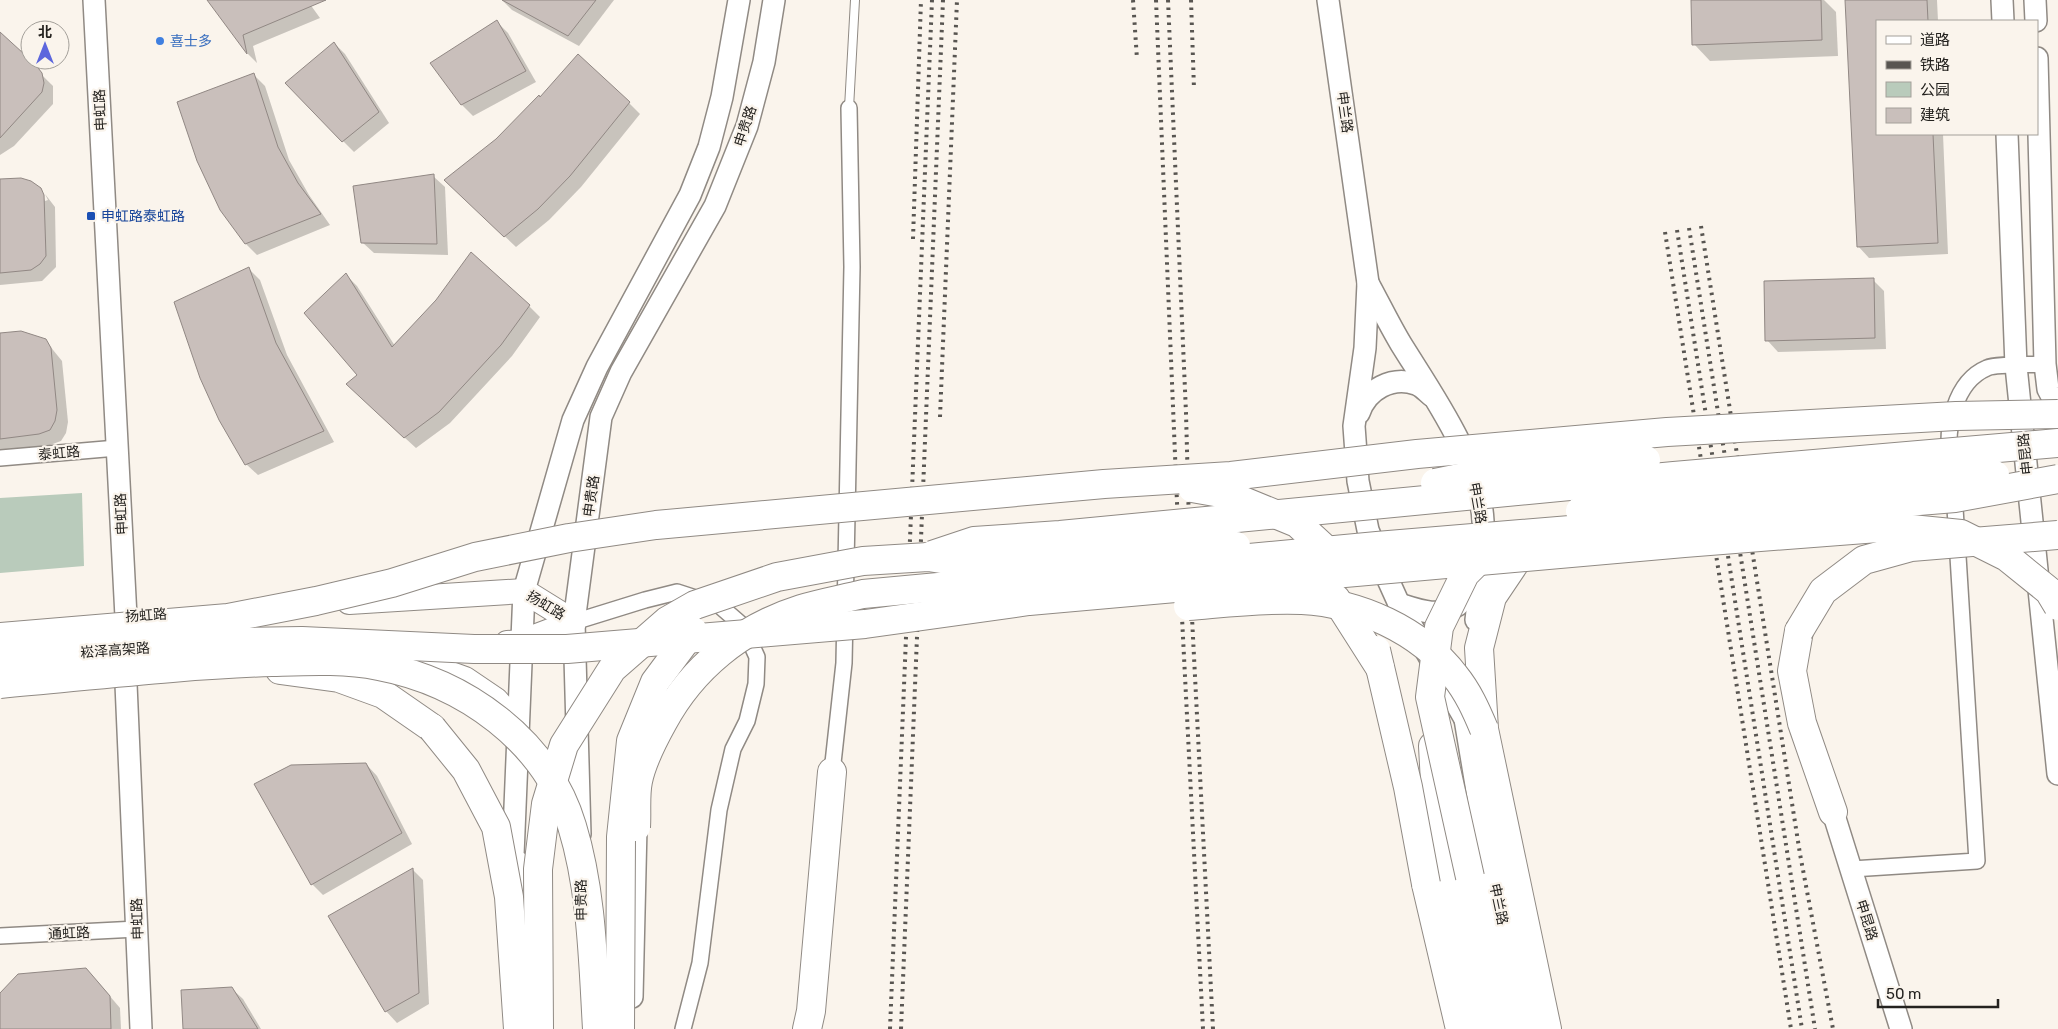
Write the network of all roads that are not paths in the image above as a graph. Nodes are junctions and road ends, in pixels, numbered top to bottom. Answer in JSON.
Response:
{"nodes":[{"id":1,"x":94,"y":0,"type":"edge"},
{"id":2,"x":739,"y":0,"type":"edge"},
{"id":3,"x":774,"y":0,"type":"edge"},
{"id":4,"x":855,"y":0,"type":"edge"},
{"id":5,"x":1328,"y":0,"type":"edge"},
{"id":6,"x":2002,"y":0,"type":"edge"},
{"id":7,"x":2035,"y":0,"type":"edge"},
{"id":8,"x":2003,"y":20,"type":"edge"},
{"id":9,"x":2036,"y":20,"type":"edge"},
{"id":10,"x":2038,"y":96,"type":"edge"},
{"id":11,"x":849,"y":108,"type":"joint"},
{"id":12,"x":2007,"y":135,"type":"edge"},
{"id":13,"x":1368,"y":283,"type":"junction"},
{"id":14,"x":2045,"y":364,"type":"junction"},
{"id":15,"x":2016,"y":366,"type":"junction"},
{"id":16,"x":1434,"y":398,"type":"junction"},
{"id":17,"x":2058,"y":408,"type":"edge"},
{"id":18,"x":2058,"y":414,"type":"edge"},
{"id":19,"x":2058,"y":419,"type":"edge"},
{"id":20,"x":1354,"y":426,"type":"junction"},
{"id":21,"x":2058,"y":443,"type":"edge"},
{"id":22,"x":117,"y":448,"type":"junction"},
{"id":23,"x":0,"y":458,"type":"edge"},
{"id":24,"x":2058,"y":470,"type":"edge"},
{"id":25,"x":1674,"y":476,"type":"junction"},
{"id":26,"x":2058,"y":478,"type":"edge"},
{"id":27,"x":1104,"y":484,"type":"junction"},
{"id":28,"x":1307,"y":510,"type":"junction"},
{"id":29,"x":2058,"y":535,"type":"edge"},
{"id":30,"x":928,"y":557,"type":"junction"},
{"id":31,"x":1481,"y":575,"type":"junction"},
{"id":32,"x":738,"y":589,"type":"junction"},
{"id":33,"x":524,"y":591,"type":"junction"},
{"id":34,"x":1400,"y":604,"type":"junction"},
{"id":35,"x":2058,"y":606,"type":"edge"},
{"id":36,"x":126,"y":616,"type":"junction"},
{"id":37,"x":574,"y":622,"type":"junction"},
{"id":38,"x":0,"y":623,"type":"edge"},
{"id":39,"x":864,"y":624,"type":"junction"},
{"id":40,"x":62,"y":626,"type":"junction"},
{"id":41,"x":0,"y":637,"type":"edge"},
{"id":42,"x":521,"y":642,"type":"junction"},
{"id":43,"x":381,"y":648,"type":"junction"},
{"id":44,"x":232,"y":653,"type":"junction"},
{"id":45,"x":0,"y":658,"type":"edge"},
{"id":46,"x":126,"y":661,"type":"junction"},
{"id":47,"x":60,"y":667,"type":"junction"},
{"id":48,"x":1380,"y":668,"type":"junction"},
{"id":49,"x":0,"y":672,"type":"edge"},
{"id":50,"x":0,"y":684,"type":"edge"},
{"id":51,"x":1430,"y":697,"type":"junction"},
{"id":52,"x":517,"y":724,"type":"junction"},
{"id":53,"x":1474,"y":724,"type":"junction"},
{"id":54,"x":832,"y":772,"type":"joint"},
{"id":55,"x":2058,"y":774,"type":"edge"},
{"id":56,"x":1408,"y":787,"type":"junction"},
{"id":57,"x":1833,"y":812,"type":"joint"},
{"id":58,"x":636,"y":827,"type":"joint"},
{"id":59,"x":515,"y":842,"type":"junction"},
{"id":60,"x":1852,"y":870,"type":"junction"},
{"id":61,"x":1447,"y":882,"type":"junction"},
{"id":62,"x":137,"y":929,"type":"junction"},
{"id":63,"x":0,"y":936,"type":"edge"},
{"id":64,"x":618,"y":989,"type":"junction"},
{"id":65,"x":141,"y":1029,"type":"edge"},
{"id":66,"x":513,"y":1029,"type":"edge"},
{"id":67,"x":518,"y":1029,"type":"edge"},
{"id":68,"x":540,"y":1029,"type":"edge"},
{"id":69,"x":585,"y":1029,"type":"edge"},
{"id":70,"x":596,"y":1029,"type":"edge"},
{"id":71,"x":620,"y":1029,"type":"edge"},
{"id":72,"x":629,"y":1029,"type":"edge"},
{"id":73,"x":684,"y":1029,"type":"edge"},
{"id":74,"x":807,"y":1029,"type":"edge"},
{"id":75,"x":1460,"y":1029,"type":"edge"},
{"id":76,"x":1482,"y":1029,"type":"edge"},
{"id":77,"x":1503,"y":1029,"type":"edge"},
{"id":78,"x":1525,"y":1029,"type":"edge"},
{"id":79,"x":1547,"y":1029,"type":"edge"},
{"id":80,"x":1901,"y":1029,"type":"edge"}],
"edges":[{"from":1,"to":22,"type":"main road","name":"申虹路"},
{"from":2,"to":33,"type":"main road","name":"申贵路"},
{"from":3,"to":37,"type":"main road","name":"申贵路"},
{"from":4,"to":11,"type":"lane"},
{"from":5,"to":13,"type":"main road","name":"申兰路"},
{"from":6,"to":8,"type":"main road"},
{"from":7,"to":9,"type":"main road"},
{"from":10,"to":14,"type":"main road"},
{"from":11,"to":54,"type":"street"},
{"from":12,"to":15,"type":"main road","name":"申昆路"},
{"from":13,"to":16,"type":"main road","name":"申兰路"},
{"from":13,"to":20,"type":"main road","name":"申兰路"},
{"from":14,"to":15,"type":"street"},
{"from":14,"to":17,"type":"main road"},
{"from":15,"to":55,"type":"main road","name":"申昆路"},
{"from":15,"to":60,"type":"street"},
{"from":16,"to":20,"type":"main road"},
{"from":16,"to":31,"type":"main road","name":"申兰路"},
{"from":18,"to":27,"type":"highway","bridge":true},
{"from":19,"to":28,"type":"highway","bridge":true},
{"from":20,"to":34,"type":"main road","name":"申兰路"},
{"from":21,"to":25,"type":"highway","bridge":true},
{"from":22,"to":23,"type":"street","name":"泰虹路"},
{"from":22,"to":36,"type":"main road","name":"申虹路"},
{"from":24,"to":51,"type":"highway","bridge":true},
{"from":25,"to":28,"type":"highway","bridge":true},
{"from":25,"to":53,"type":"highway","bridge":true},
{"from":26,"to":58,"type":"highway","bridge":true},
{"from":27,"to":40,"type":"highway","name":"崧泽高架路","bridge":true},
{"from":27,"to":48,"type":"highway","bridge":true},
{"from":28,"to":30,"type":"highway","bridge":true},
{"from":29,"to":57,"type":"highway","bridge":true},
{"from":30,"to":32,"type":"highway","bridge":true},
{"from":30,"to":48,"type":"highway","bridge":true},
{"from":31,"to":34,"type":"main road"},
{"from":31,"to":53,"type":"main road","name":"申兰路"},
{"from":32,"to":64,"type":"highway","bridge":true},
{"from":32,"to":68,"type":"highway","bridge":true},
{"from":33,"to":36,"type":"main road","name":"扬虹路"},
{"from":33,"to":37,"type":"main road","name":"扬虹路"},
{"from":33,"to":42,"type":"main road","name":"申贵路"},
{"from":34,"to":53,"type":"main road","name":"申兰路"},
{"from":35,"to":39,"type":"highway","bridge":true},
{"from":36,"to":40,"type":"main road","name":"扬虹路"},
{"from":36,"to":46,"type":"main road","name":"申虹路"},
{"from":37,"to":42,"type":"main road","name":"扬虹路"},
{"from":37,"to":69,"type":"main road","name":"申贵路"},
{"from":37,"to":73,"type":"street"},
{"from":38,"to":40,"type":"main road","name":"扬虹路"},
{"from":39,"to":44,"type":"highway","bridge":true},
{"from":39,"to":53,"type":"highway","bridge":true},
{"from":40,"to":41,"type":"highway","name":"崧泽高架路","bridge":true},
{"from":40,"to":47,"type":"main road"},
{"from":42,"to":43,"type":"main road","name":"扬虹路"},
{"from":42,"to":52,"type":"main road","name":"申贵路"},
{"from":43,"to":46,"type":"main road","name":"扬虹路"},
{"from":43,"to":52,"type":"main road"},
{"from":44,"to":45,"type":"highway","name":"崧泽高架路","bridge":true},
{"from":44,"to":50,"type":"highway","bridge":true},
{"from":44,"to":67,"type":"highway","bridge":true},
{"from":44,"to":70,"type":"highway","bridge":true},
{"from":46,"to":47,"type":"main road","name":"扬虹路"},
{"from":46,"to":62,"type":"main road","name":"申虹路"},
{"from":47,"to":49,"type":"main road","name":"扬虹路"},
{"from":48,"to":56,"type":"highway","bridge":true},
{"from":51,"to":61,"type":"highway","bridge":true},
{"from":51,"to":77,"type":"highway","bridge":true},
{"from":52,"to":59,"type":"main road","name":"申贵路"},
{"from":53,"to":78,"type":"main road","name":"申兰路"},
{"from":53,"to":79,"type":"highway"},
{"from":54,"to":74,"type":"highway"},
{"from":56,"to":61,"type":"highway","bridge":true},
{"from":56,"to":75,"type":"highway","bridge":true},
{"from":57,"to":60,"type":"main road","name":"申昆路"},
{"from":58,"to":72,"type":"main road"},
{"from":59,"to":66,"type":"main road","name":"申贵路"},
{"from":59,"to":68,"type":"main road","name":"申贵路"},
{"from":60,"to":80,"type":"main road","name":"申昆路"},
{"from":61,"to":76,"type":"highway"},
{"from":62,"to":63,"type":"street","name":"通虹路"},
{"from":62,"to":65,"type":"main road","name":"申虹路"},
{"from":64,"to":71,"type":"highway","bridge":true},
{"from":64,"to":72,"type":"highway","bridge":true}]}
